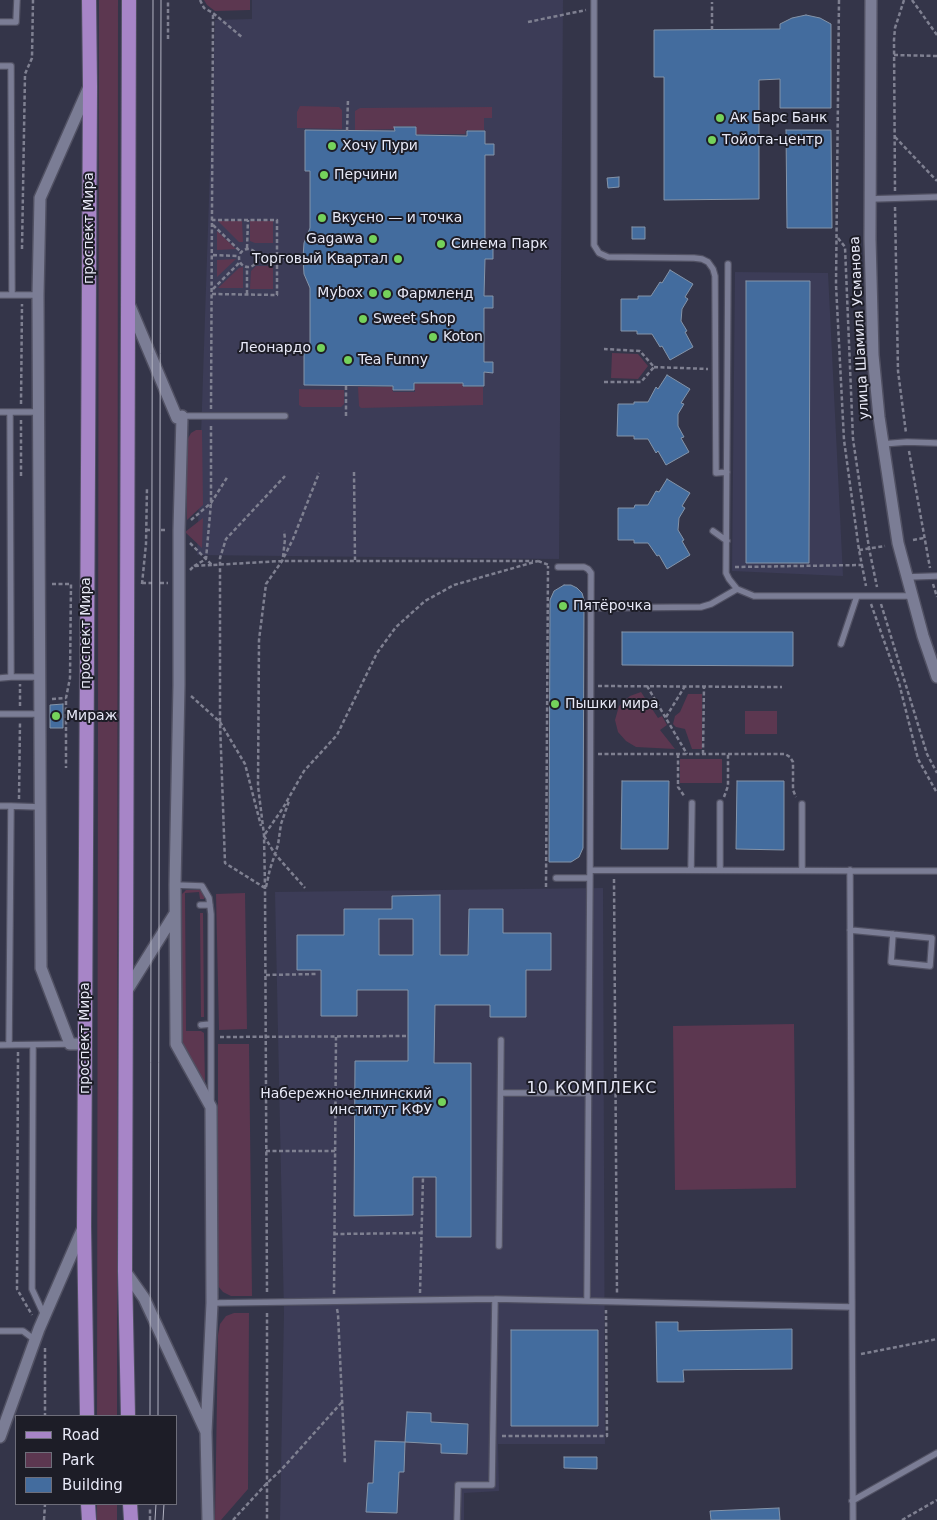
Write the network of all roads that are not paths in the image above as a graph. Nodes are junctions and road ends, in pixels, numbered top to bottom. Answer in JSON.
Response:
{"nodes":[{"id":1,"x":16,"y":0,"type":"edge"},
{"id":2,"x":89,"y":0,"type":"edge"},
{"id":3,"x":129,"y":0,"type":"edge"},
{"id":4,"x":594,"y":0,"type":"edge"},
{"id":5,"x":871,"y":0,"type":"edge"},
{"id":6,"x":0,"y":22,"type":"edge"},
{"id":7,"x":0,"y":66,"type":"edge"},
{"id":8,"x":90,"y":86,"type":"junction"},
{"id":9,"x":937,"y":197,"type":"edge"},
{"id":10,"x":870,"y":199,"type":"junction"},
{"id":11,"x":728,"y":264,"type":"dead end"},
{"id":12,"x":0,"y":295,"type":"edge"},
{"id":13,"x":12,"y":295,"type":"junction"},
{"id":14,"x":38,"y":295,"type":"junction"},
{"id":15,"x":128,"y":301,"type":"junction"},
{"id":16,"x":0,"y":412,"type":"edge"},
{"id":17,"x":10,"y":412,"type":"junction"},
{"id":18,"x":40,"y":412,"type":"junction"},
{"id":19,"x":182,"y":416,"type":"junction"},
{"id":20,"x":285,"y":416,"type":"dead end"},
{"id":21,"x":937,"y":443,"type":"edge"},
{"id":22,"x":882,"y":444,"type":"junction"},
{"id":23,"x":727,"y":472,"type":"junction"},
{"id":24,"x":713,"y":531,"type":"dead end"},
{"id":25,"x":726,"y":541,"type":"junction"},
{"id":26,"x":556,"y":567,"type":"road end"},
{"id":27,"x":907,"y":576,"type":"junction"},
{"id":28,"x":934,"y":576,"type":"edge"},
{"id":29,"x":737,"y":589,"type":"junction"},
{"id":30,"x":857,"y":596,"type":"junction"},
{"id":31,"x":912,"y":596,"type":"junction"},
{"id":32,"x":591,"y":608,"type":"junction"},
{"id":33,"x":841,"y":644,"type":"dead end"},
{"id":34,"x":11,"y":677,"type":"junction"},
{"id":35,"x":40,"y":677,"type":"junction"},
{"id":36,"x":937,"y":677,"type":"edge"},
{"id":37,"x":0,"y":678,"type":"edge"},
{"id":38,"x":0,"y":714,"type":"edge"},
{"id":39,"x":40,"y":714,"type":"junction"},
{"id":40,"x":692,"y":803,"type":"road end"},
{"id":41,"x":720,"y":804,"type":"road end"},
{"id":42,"x":802,"y":804,"type":"road end"},
{"id":43,"x":0,"y":806,"type":"edge"},
{"id":44,"x":11,"y":806,"type":"junction"},
{"id":45,"x":40,"y":806,"type":"junction"},
{"id":46,"x":590,"y":870,"type":"junction"},
{"id":47,"x":691,"y":870,"type":"junction"},
{"id":48,"x":720,"y":870,"type":"junction"},
{"id":49,"x":802,"y":870,"type":"junction"},
{"id":50,"x":850,"y":870,"type":"junction"},
{"id":51,"x":937,"y":871,"type":"edge"},
{"id":52,"x":556,"y":878,"type":"dead end"},
{"id":53,"x":590,"y":878,"type":"junction"},
{"id":54,"x":175,"y":885,"type":"junction"},
{"id":55,"x":200,"y":905,"type":"dead end"},
{"id":56,"x":210,"y":905,"type":"junction"},
{"id":57,"x":175,"y":914,"type":"junction"},
{"id":58,"x":850,"y":930,"type":"junction"},
{"id":59,"x":893,"y":934,"type":"junction"},
{"id":60,"x":126,"y":992,"type":"junction"},
{"id":61,"x":211,"y":1024,"type":"junction"},
{"id":62,"x":201,"y":1025,"type":"dead end"},
{"id":63,"x":501,"y":1040,"type":"dead end"},
{"id":64,"x":70,"y":1044,"type":"junction"},
{"id":65,"x":85,"y":1044,"type":"junction"},
{"id":66,"x":0,"y":1045,"type":"edge"},
{"id":67,"x":9,"y":1045,"type":"junction"},
{"id":68,"x":33,"y":1045,"type":"junction"},
{"id":69,"x":501,"y":1093,"type":"junction"},
{"id":70,"x":588,"y":1094,"type":"junction"},
{"id":71,"x":211,"y":1107,"type":"junction"},
{"id":72,"x":84,"y":1226,"type":"junction"},
{"id":73,"x":499,"y":1246,"type":"dead end"},
{"id":74,"x":125,"y":1271,"type":"junction"},
{"id":75,"x":495,"y":1299,"type":"junction"},
{"id":76,"x":587,"y":1300,"type":"junction"},
{"id":77,"x":212,"y":1304,"type":"junction"},
{"id":78,"x":852,"y":1307,"type":"junction"},
{"id":79,"x":44,"y":1316,"type":"junction"},
{"id":80,"x":0,"y":1331,"type":"edge"},
{"id":81,"x":35,"y":1340,"type":"junction"},
{"id":82,"x":87,"y":1415,"type":"edge"},
{"id":83,"x":128,"y":1415,"type":"edge"},
{"id":84,"x":206,"y":1432,"type":"junction"},
{"id":85,"x":0,"y":1437,"type":"edge"},
{"id":86,"x":937,"y":1453,"type":"edge"},
{"id":87,"x":852,"y":1501,"type":"junction"},
{"id":88,"x":88,"y":1505,"type":"edge"},
{"id":89,"x":130,"y":1505,"type":"edge"},
{"id":90,"x":89,"y":1520,"type":"edge"},
{"id":91,"x":131,"y":1520,"type":"edge"},
{"id":92,"x":208,"y":1520,"type":"edge"},
{"id":93,"x":457,"y":1520,"type":"edge"},
{"id":94,"x":853,"y":1520,"type":"edge"}],
"edges":[{"from":1,"to":6,"type":"lane"},
{"from":2,"to":8,"type":"main road","name":"проспект Мира"},
{"from":3,"to":15,"type":"main road"},
{"from":4,"to":23,"type":"lane"},
{"from":5,"to":10,"type":"street","name":"улица Шамиля Усманова"},
{"from":7,"to":13,"type":"lane"},
{"from":8,"to":14,"type":"street"},
{"from":8,"to":65,"type":"main road","name":"проспект Мира"},
{"from":9,"to":10,"type":"lane"},
{"from":10,"to":22,"type":"street","name":"улица Шамиля Усманова"},
{"from":11,"to":23,"type":"lane"},
{"from":12,"to":13,"type":"lane"},
{"from":13,"to":14,"type":"lane"},
{"from":14,"to":18,"type":"street"},
{"from":15,"to":19,"type":"street"},
{"from":15,"to":60,"type":"main road"},
{"from":16,"to":17,"type":"lane"},
{"from":17,"to":18,"type":"lane"},
{"from":17,"to":34,"type":"lane"},
{"from":18,"to":35,"type":"street"},
{"from":19,"to":20,"type":"lane"},
{"from":19,"to":54,"type":"street"},
{"from":21,"to":22,"type":"lane"},
{"from":22,"to":27,"type":"street","name":"улица Шамиля Усманова"},
{"from":23,"to":25,"type":"lane"},
{"from":24,"to":25,"type":"lane"},
{"from":25,"to":29,"type":"lane"},
{"from":26,"to":32,"type":"lane"},
{"from":27,"to":28,"type":"lane"},
{"from":27,"to":31,"type":"street","name":"улица Шамиля Усманова"},
{"from":29,"to":30,"type":"lane"},
{"from":29,"to":32,"type":"lane"},
{"from":30,"to":31,"type":"lane"},
{"from":30,"to":33,"type":"lane"},
{"from":31,"to":36,"type":"street","name":"улица Шамиля Усманова"},
{"from":32,"to":46,"type":"lane"},
{"from":34,"to":35,"type":"lane"},
{"from":34,"to":37,"type":"lane"},
{"from":35,"to":39,"type":"street"},
{"from":38,"to":39,"type":"lane"},
{"from":39,"to":45,"type":"street"},
{"from":40,"to":47,"type":"lane"},
{"from":41,"to":48,"type":"lane"},
{"from":42,"to":49,"type":"lane"},
{"from":43,"to":44,"type":"lane"},
{"from":44,"to":45,"type":"lane"},
{"from":44,"to":67,"type":"lane"},
{"from":45,"to":64,"type":"street"},
{"from":46,"to":47,"type":"lane"},
{"from":46,"to":53,"type":"lane"},
{"from":47,"to":48,"type":"lane"},
{"from":48,"to":49,"type":"lane"},
{"from":49,"to":50,"type":"lane"},
{"from":50,"to":51,"type":"lane"},
{"from":50,"to":58,"type":"lane"},
{"from":52,"to":53,"type":"lane"},
{"from":53,"to":70,"type":"lane"},
{"from":54,"to":56,"type":"lane"},
{"from":54,"to":57,"type":"street"},
{"from":55,"to":56,"type":"lane"},
{"from":56,"to":61,"type":"lane"},
{"from":57,"to":60,"type":"street"},
{"from":57,"to":71,"type":"street"},
{"from":58,"to":59,"type":"lane"},
{"from":58,"to":78,"type":"lane"},
{"from":59,"to":59,"type":"lane"},
{"from":60,"to":74,"type":"main road"},
{"from":61,"to":62,"type":"lane"},
{"from":61,"to":71,"type":"lane"},
{"from":63,"to":69,"type":"lane"},
{"from":64,"to":65,"type":"street"},
{"from":64,"to":68,"type":"lane"},
{"from":65,"to":72,"type":"main road","name":"проспект Мира"},
{"from":66,"to":67,"type":"lane"},
{"from":67,"to":68,"type":"lane"},
{"from":68,"to":79,"type":"lane"},
{"from":69,"to":70,"type":"lane"},
{"from":69,"to":73,"type":"lane"},
{"from":70,"to":76,"type":"lane"},
{"from":71,"to":77,"type":"street"},
{"from":72,"to":79,"type":"street"},
{"from":72,"to":82,"type":"main road","name":"проспект Мира"},
{"from":74,"to":83,"type":"main road"},
{"from":74,"to":84,"type":"street"},
{"from":75,"to":76,"type":"lane"},
{"from":75,"to":77,"type":"lane"},
{"from":75,"to":93,"type":"lane"},
{"from":76,"to":78,"type":"lane"},
{"from":77,"to":84,"type":"street"},
{"from":78,"to":87,"type":"lane"},
{"from":79,"to":81,"type":"street"},
{"from":80,"to":81,"type":"lane"},
{"from":81,"to":85,"type":"street"},
{"from":84,"to":92,"type":"street"},
{"from":86,"to":87,"type":"lane"},
{"from":87,"to":94,"type":"lane"},
{"from":88,"to":90,"type":"main road"},
{"from":89,"to":91,"type":"main road"}]}
